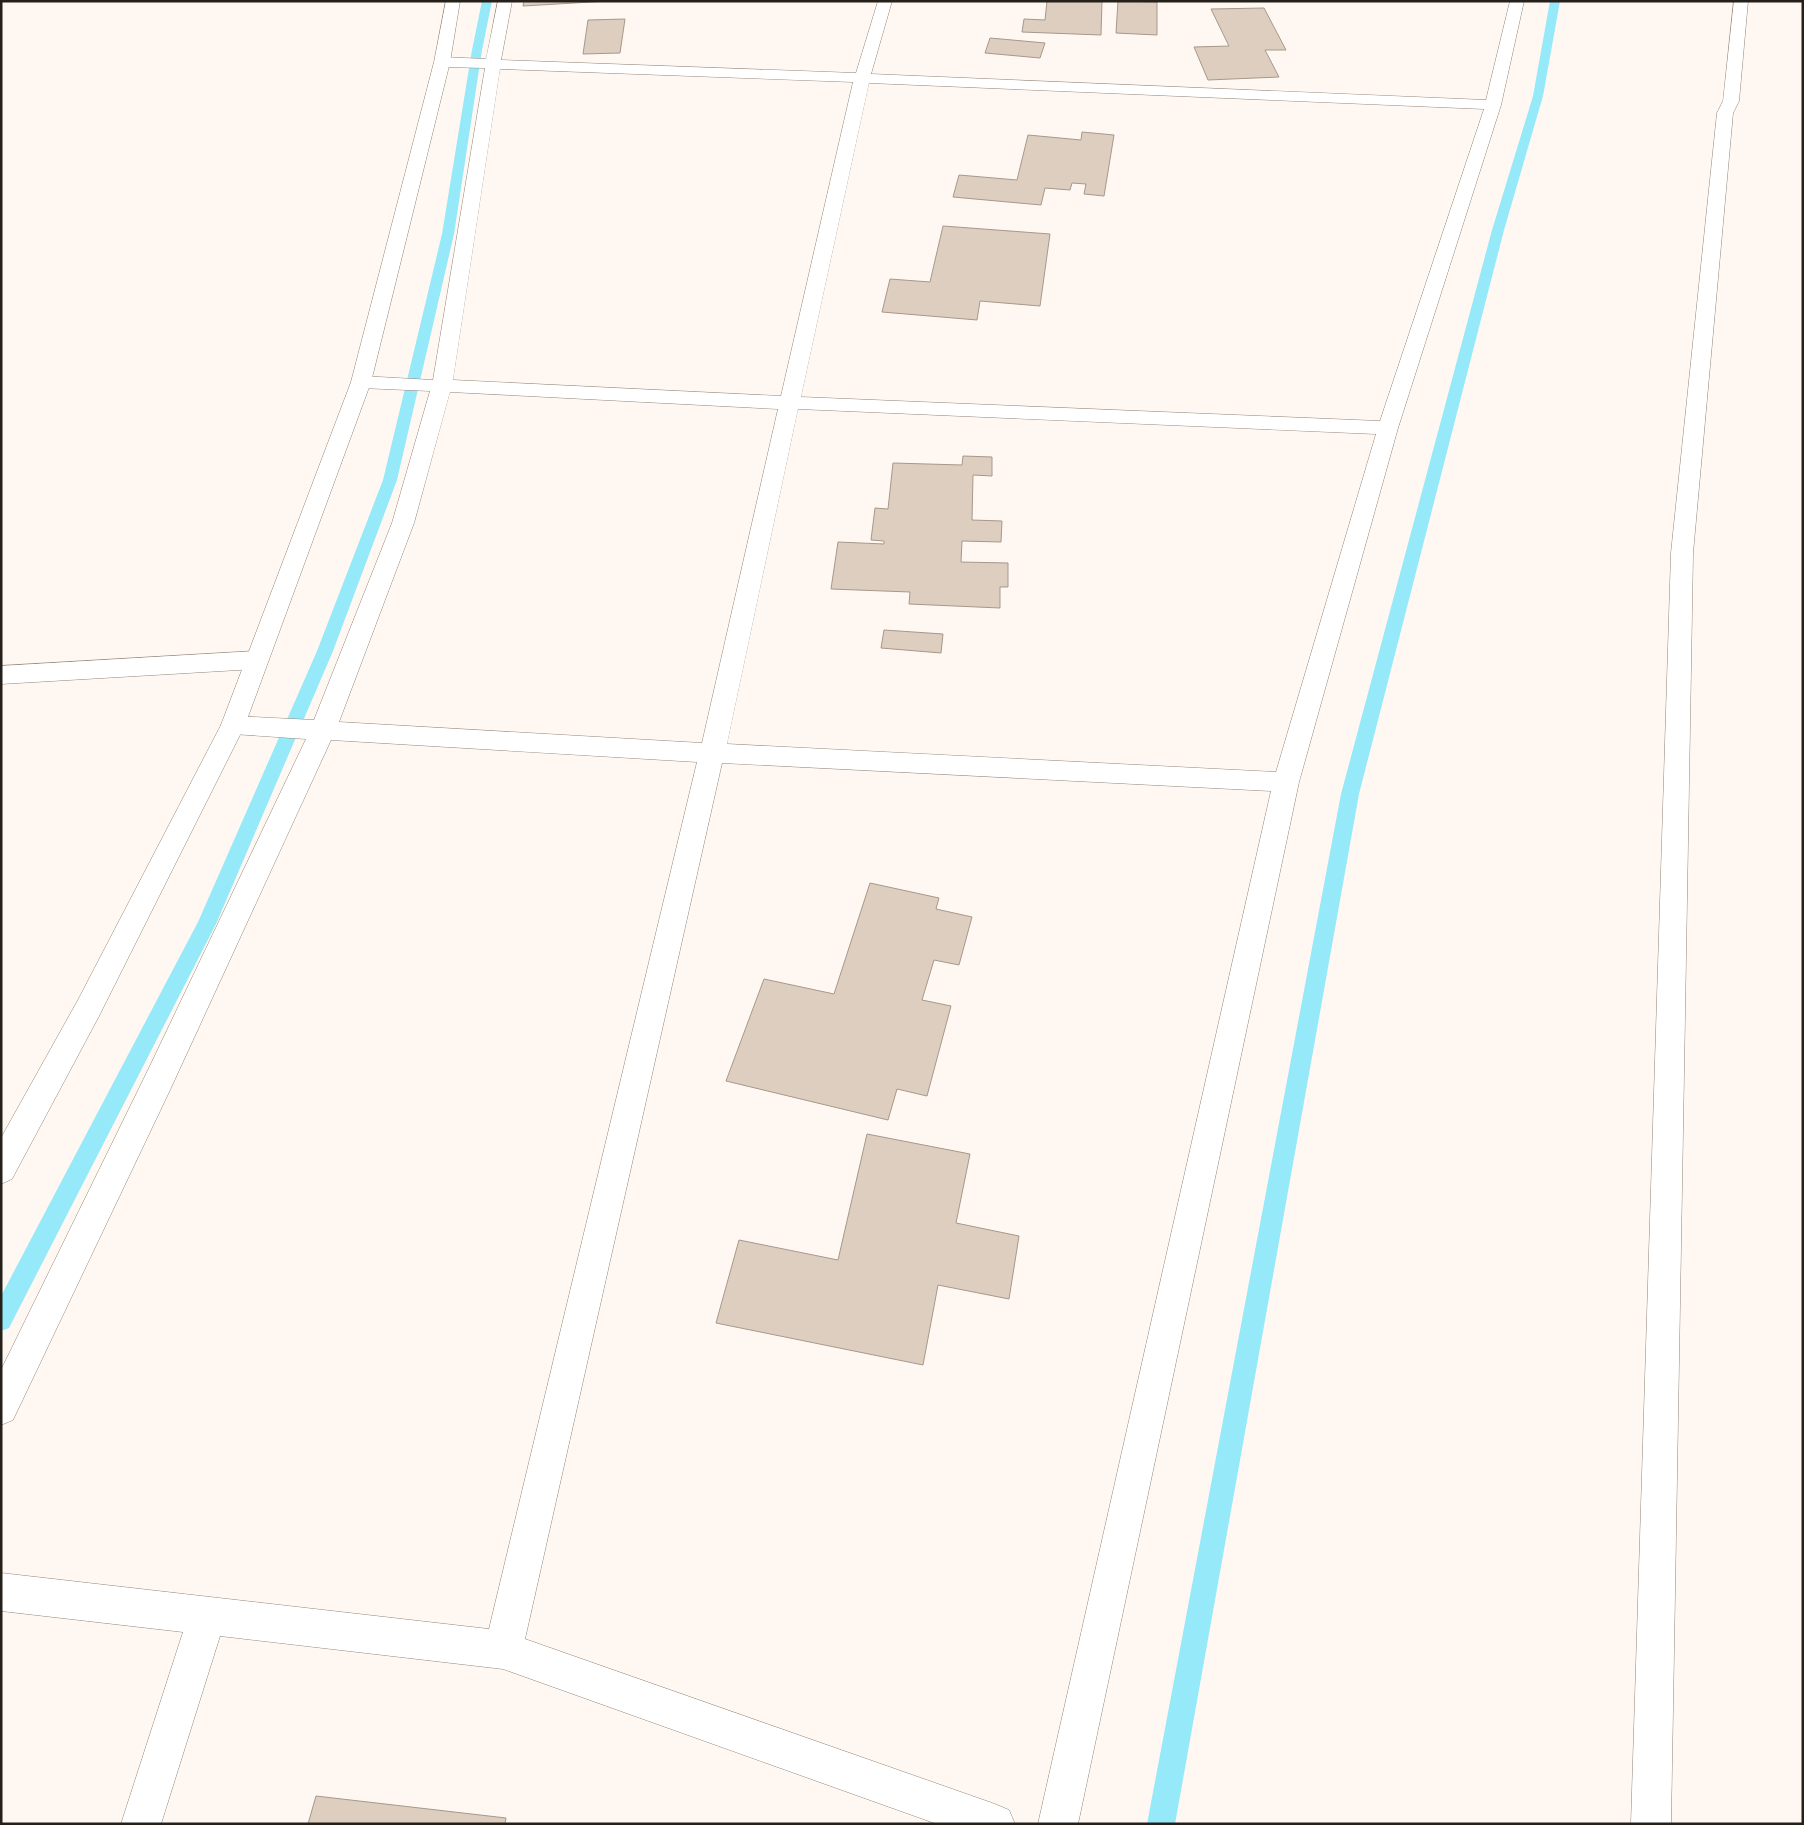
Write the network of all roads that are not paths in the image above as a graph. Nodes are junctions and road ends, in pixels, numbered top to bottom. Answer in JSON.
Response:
{"nodes":[{"id":1,"x":453,"y":1,"type":"edge"},
{"id":2,"x":505,"y":1,"type":"edge"},
{"id":3,"x":885,"y":1,"type":"edge"},
{"id":4,"x":1517,"y":1,"type":"edge"},
{"id":5,"x":1741,"y":1,"type":"edge"},
{"id":6,"x":442,"y":62,"type":"junction"},
{"id":7,"x":493,"y":64,"type":"junction"},
{"id":8,"x":862,"y":78,"type":"junction"},
{"id":9,"x":1493,"y":105,"type":"junction"},
{"id":10,"x":361,"y":382,"type":"junction"},
{"id":11,"x":442,"y":386,"type":"junction"},
{"id":12,"x":791,"y":403,"type":"junction"},
{"id":13,"x":1388,"y":428,"type":"junction"},
{"id":14,"x":256,"y":660,"type":"junction"},
{"id":15,"x":1,"y":675,"type":"edge"},
{"id":16,"x":232,"y":726,"type":"junction"},
{"id":17,"x":323,"y":730,"type":"junction"},
{"id":18,"x":712,"y":753,"type":"junction"},
{"id":19,"x":1286,"y":782,"type":"junction"},
{"id":20,"x":1,"y":1168,"type":"edge"},
{"id":21,"x":1,"y":1408,"type":"edge"},
{"id":22,"x":1,"y":1592,"type":"edge"},
{"id":23,"x":207,"y":1616,"type":"junction"},
{"id":24,"x":503,"y":1650,"type":"junction"},
{"id":25,"x":141,"y":1824,"type":"edge"},
{"id":26,"x":995,"y":1824,"type":"edge"},
{"id":27,"x":1058,"y":1824,"type":"edge"},
{"id":28,"x":1651,"y":1824,"type":"edge"}],
"edges":[{"from":1,"to":6,"type":"street"},
{"from":2,"to":7,"type":"street"},
{"from":3,"to":8,"type":"street"},
{"from":4,"to":9,"type":"street"},
{"from":5,"to":28,"type":"street"},
{"from":6,"to":7,"type":"street"},
{"from":6,"to":10,"type":"street"},
{"from":7,"to":8,"type":"street"},
{"from":7,"to":11,"type":"street"},
{"from":8,"to":9,"type":"street"},
{"from":8,"to":12,"type":"street"},
{"from":9,"to":13,"type":"street"},
{"from":10,"to":11,"type":"street"},
{"from":10,"to":14,"type":"street"},
{"from":11,"to":12,"type":"street"},
{"from":11,"to":17,"type":"street"},
{"from":12,"to":13,"type":"street"},
{"from":12,"to":18,"type":"street"},
{"from":13,"to":19,"type":"street"},
{"from":14,"to":15,"type":"street"},
{"from":14,"to":16,"type":"street"},
{"from":16,"to":17,"type":"street"},
{"from":16,"to":20,"type":"street"},
{"from":17,"to":18,"type":"street"},
{"from":17,"to":21,"type":"street"},
{"from":18,"to":19,"type":"street"},
{"from":18,"to":24,"type":"street"},
{"from":19,"to":27,"type":"street"},
{"from":22,"to":23,"type":"street"},
{"from":23,"to":24,"type":"street"},
{"from":23,"to":25,"type":"street"},
{"from":24,"to":26,"type":"street"}]}
